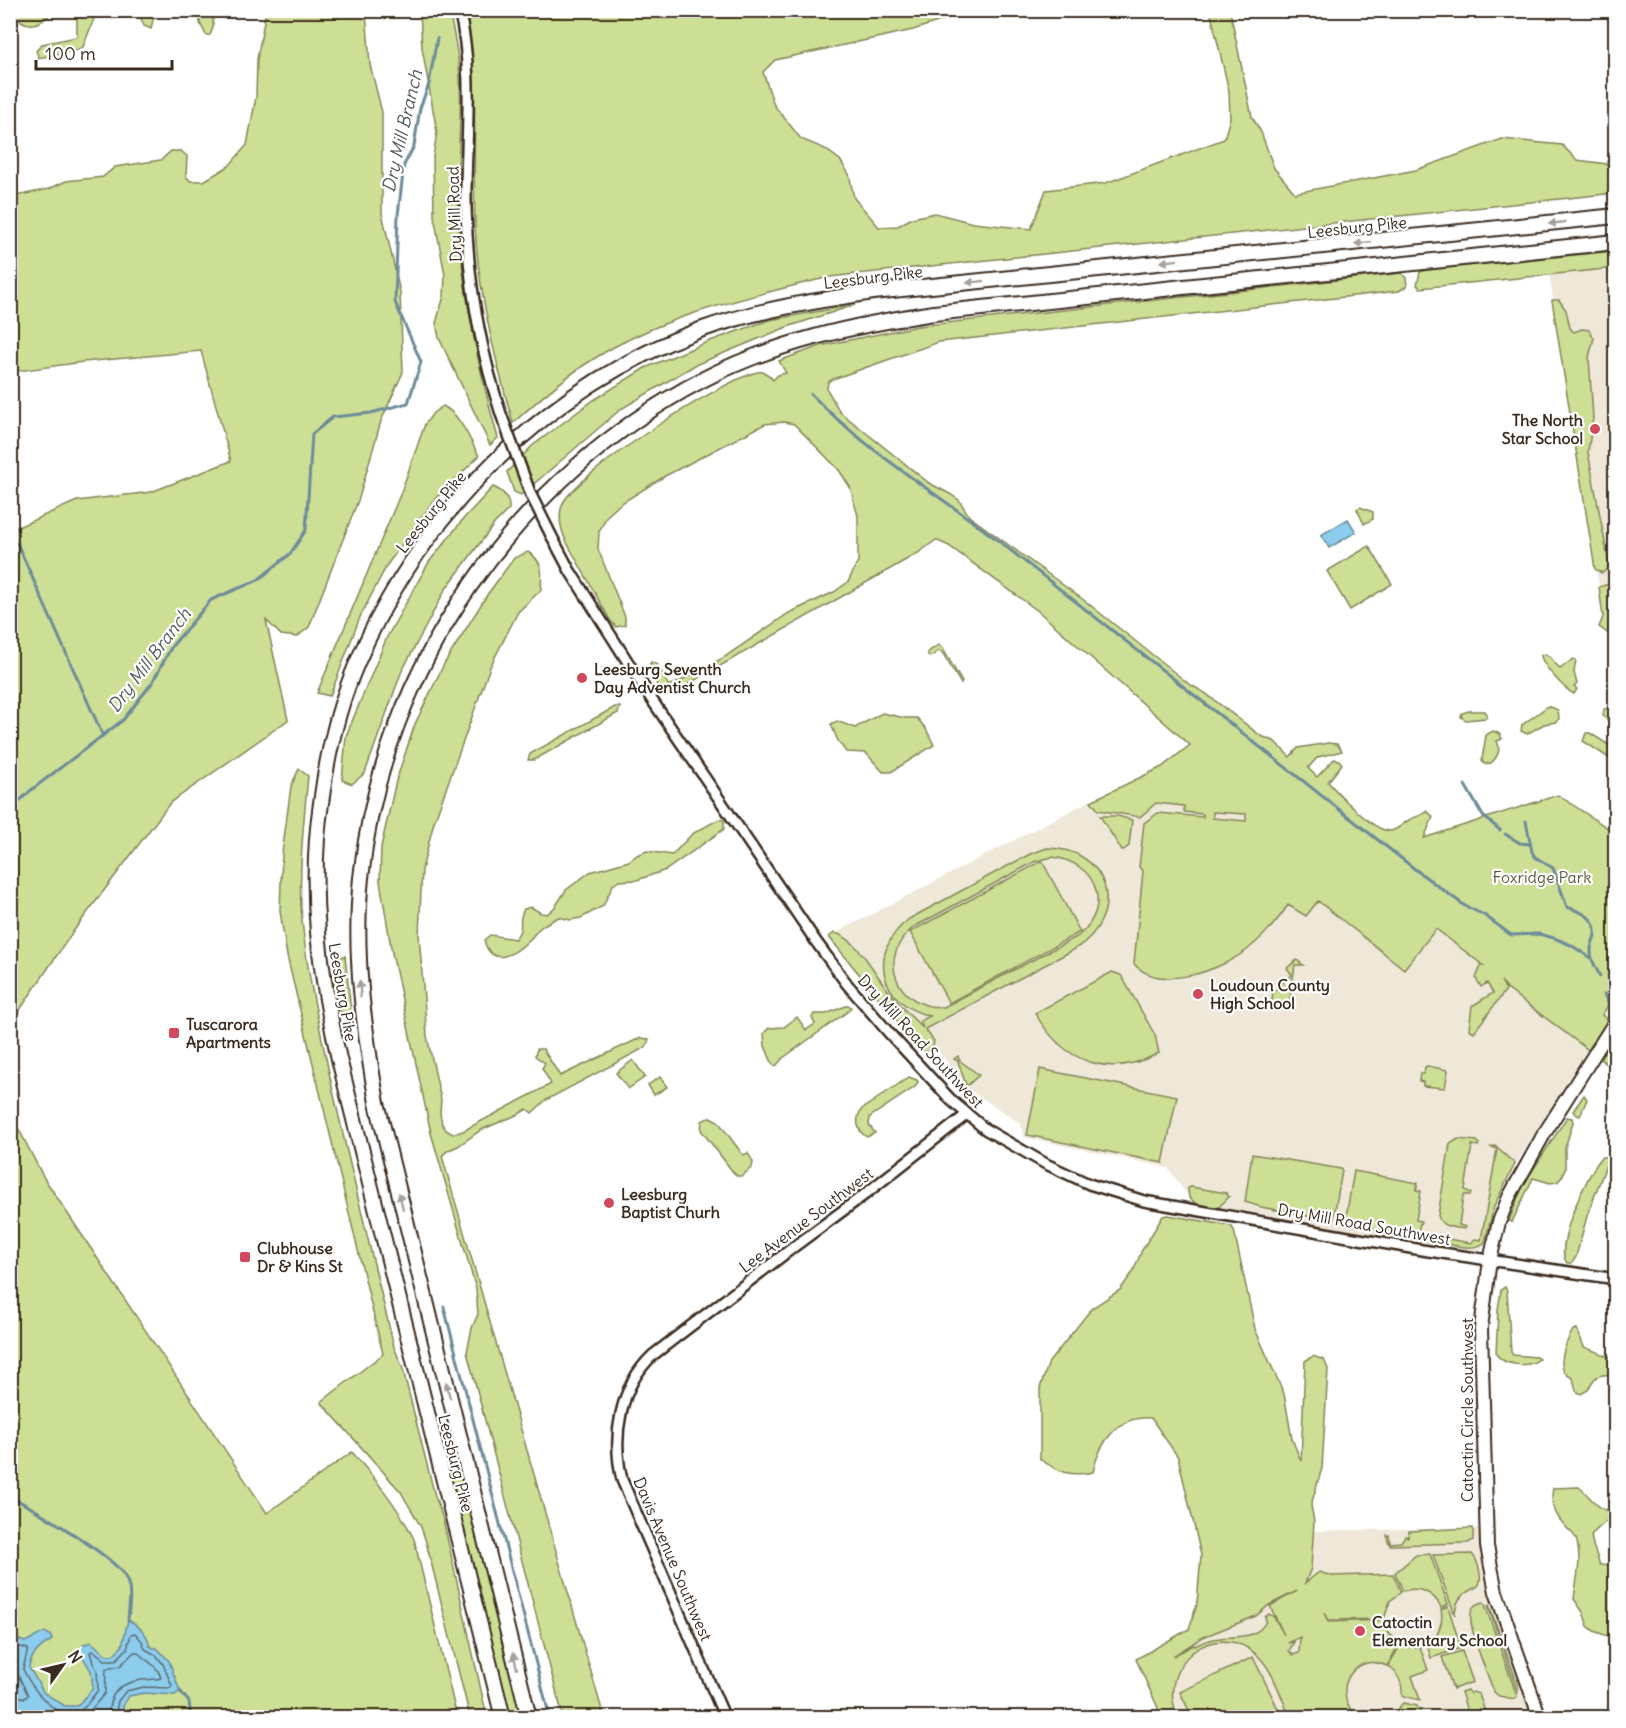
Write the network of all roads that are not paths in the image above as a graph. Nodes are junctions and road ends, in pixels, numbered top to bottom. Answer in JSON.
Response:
{"nodes":[{"id":1,"x":459,"y":10,"type":"edge"},
{"id":2,"x":1616,"y":216,"type":"edge"},
{"id":3,"x":1616,"y":242,"type":"edge"},
{"id":4,"x":501,"y":414,"type":"joint"},
{"id":5,"x":1616,"y":1020,"type":"edge"},
{"id":6,"x":966,"y":1115,"type":"junction"},
{"id":7,"x":1490,"y":1260,"type":"junction"},
{"id":8,"x":1616,"y":1278,"type":"edge"},
{"id":9,"x":662,"y":1348,"type":"joint"},
{"id":10,"x":503,"y":1718,"type":"edge"},
{"id":11,"x":529,"y":1718,"type":"edge"},
{"id":12,"x":725,"y":1718,"type":"edge"},
{"id":13,"x":1540,"y":1718,"type":"edge"}],
"edges":[{"from":1,"to":4,"type":"street","name":"Dry Mill Road"},
{"from":2,"to":10,"type":"highway","name":"Leesburg Pike","one_way":true},
{"from":11,"to":3,"type":"highway","name":"Leesburg Pike","one_way":true},
{"from":4,"to":6,"type":"street","name":"Dry Mill Road Southwest","bridge":true},
{"from":5,"to":7,"type":"main road","name":"Catoctin Circle Southwest"},
{"from":6,"to":7,"type":"street","name":"Dry Mill Road Southwest"},
{"from":6,"to":9,"type":"street","name":"Lee Avenue Southwest"},
{"from":7,"to":8,"type":"street","name":"Dry Mill Road Southwest"},
{"from":7,"to":13,"type":"main road","name":"Catoctin Circle Southwest"},
{"from":9,"to":12,"type":"street","name":"Davis Avenue Southwest"}]}
